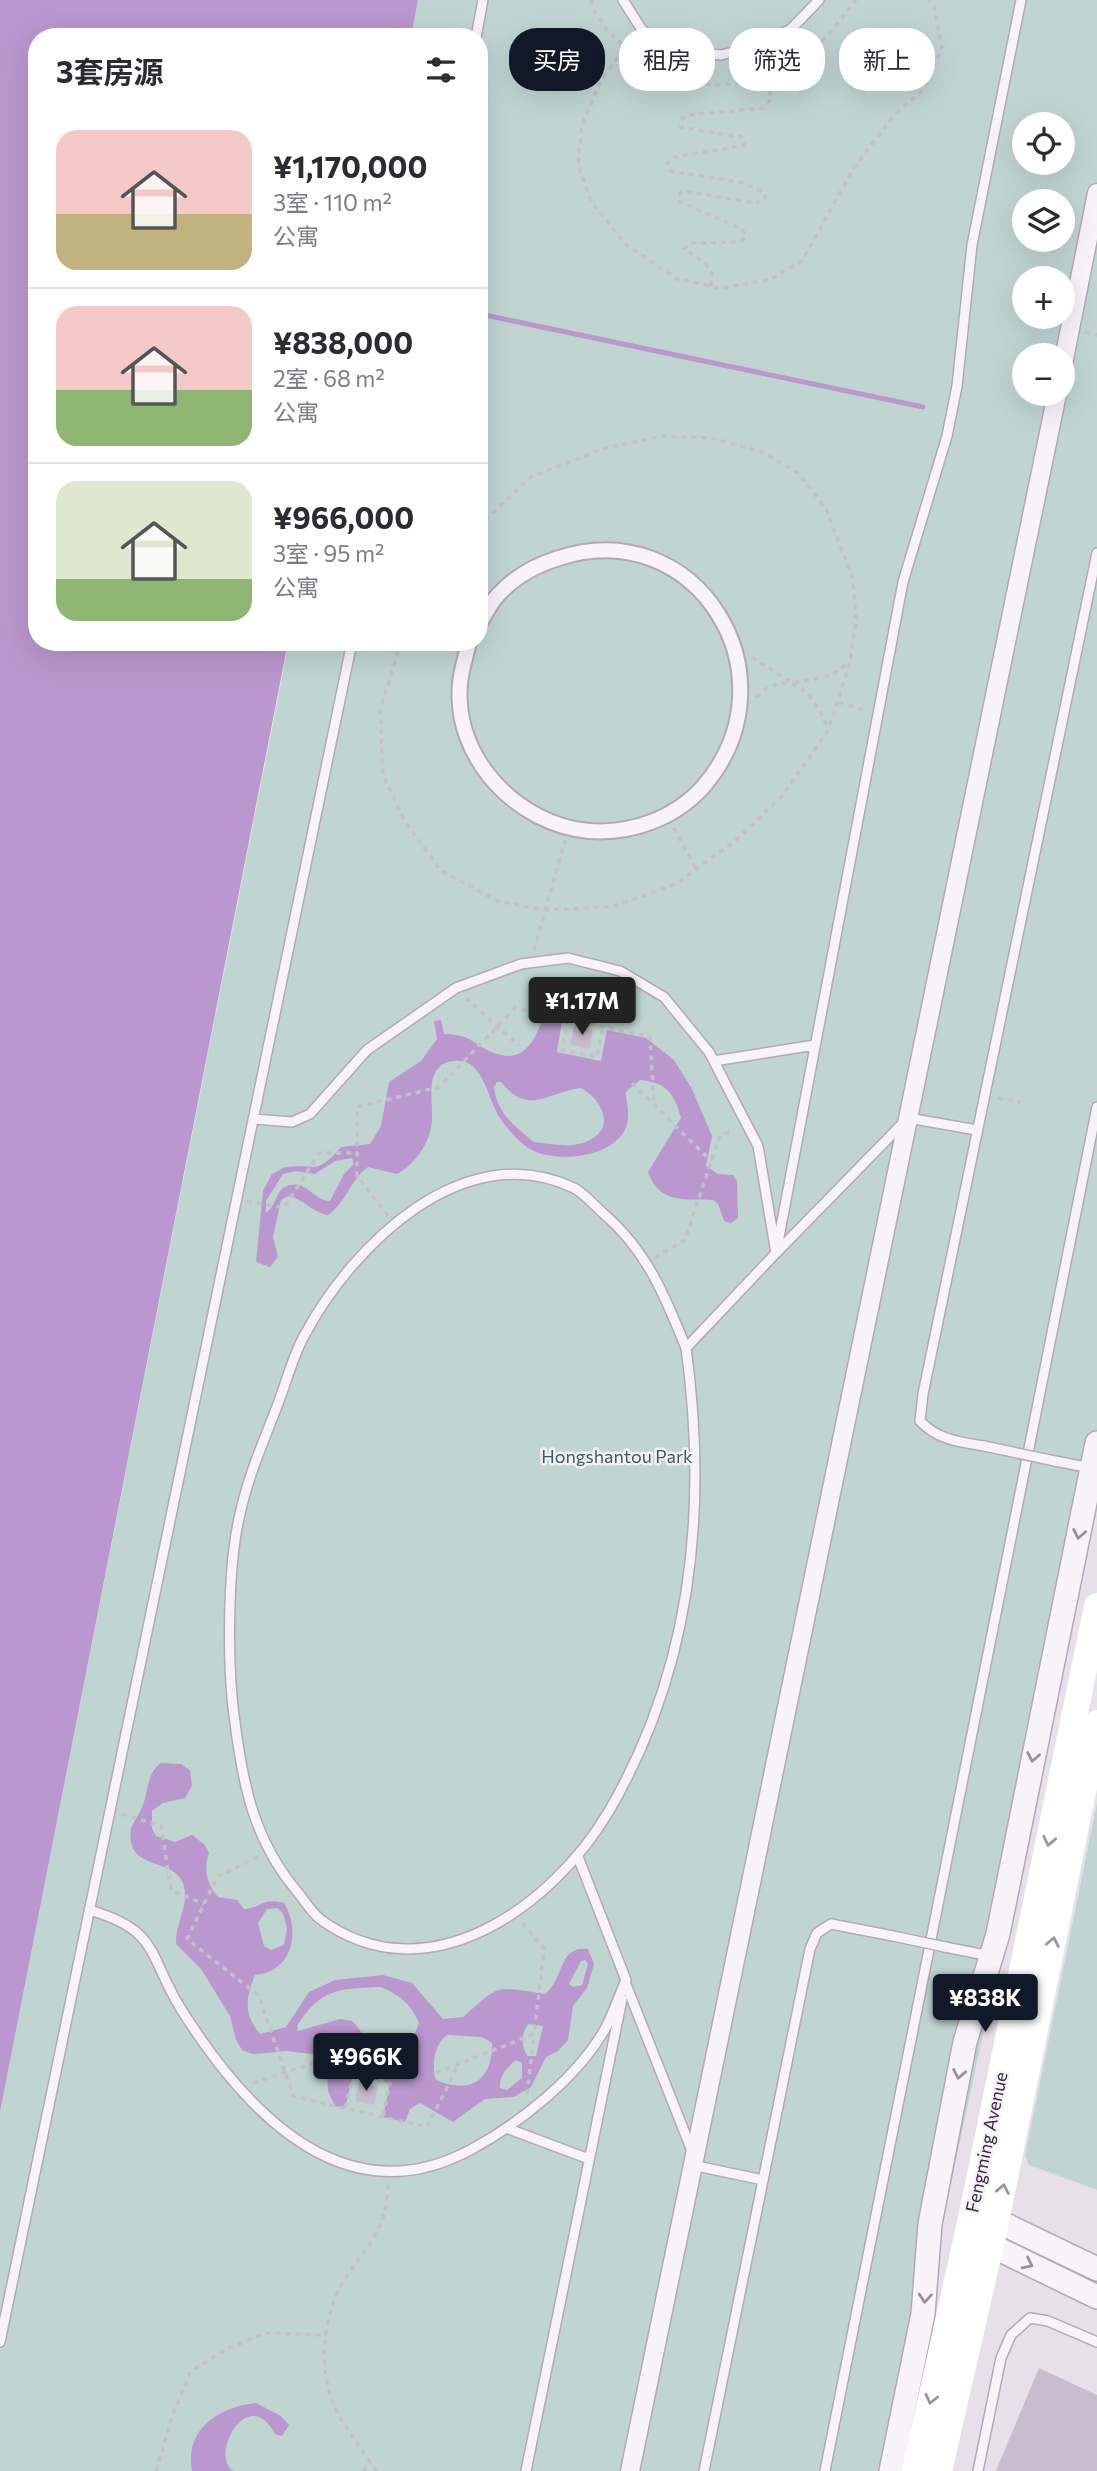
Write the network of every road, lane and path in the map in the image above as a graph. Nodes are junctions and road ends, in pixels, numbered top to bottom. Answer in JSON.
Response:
{"nodes":[{"id":1,"x":483,"y":0,"type":"edge"},
{"id":2,"x":623,"y":0,"type":"edge"},
{"id":3,"x":820,"y":0,"type":"edge"},
{"id":4,"x":929,"y":0,"type":"edge"},
{"id":5,"x":1021,"y":0,"type":"edge"},
{"id":6,"x":478,"y":28,"type":"edge"},
{"id":7,"x":792,"y":28,"type":"edge"},
{"id":8,"x":729,"y":53,"type":"edge"},
{"id":9,"x":619,"y":55,"type":"edge"},
{"id":10,"x":769,"y":91,"type":"edge"},
{"id":11,"x":1097,"y":193,"type":"edge"},
{"id":12,"x":711,"y":286,"type":"junction"},
{"id":13,"x":1067,"y":343,"type":"edge"},
{"id":14,"x":1055,"y":406,"type":"edge"},
{"id":15,"x":488,"y":518,"type":"edge"},
{"id":16,"x":1097,"y":553,"type":"edge"},
{"id":17,"x":488,"y":610,"type":"edge"},
{"id":18,"x":735,"y":646,"type":"junction"},
{"id":19,"x":350,"y":651,"type":"edge"},
{"id":20,"x":398,"y":651,"type":"edge"},
{"id":21,"x":467,"y":651,"type":"edge"},
{"id":22,"x":850,"y":662,"type":"junction"},
{"id":23,"x":793,"y":683,"type":"junction"},
{"id":24,"x":839,"y":702,"type":"junction"},
{"id":25,"x":877,"y":715,"type":"junction"},
{"id":26,"x":738,"y":726,"type":"junction"},
{"id":27,"x":828,"y":731,"type":"junction"},
{"id":28,"x":667,"y":814,"type":"junction"},
{"id":29,"x":568,"y":829,"type":"junction"},
{"id":30,"x":696,"y":869,"type":"junction"},
{"id":31,"x":545,"y":909,"type":"junction"},
{"id":32,"x":530,"y":962,"type":"junction"},
{"id":33,"x":456,"y":988,"type":"junction"},
{"id":34,"x":568,"y":1019,"type":"junction"},
{"id":35,"x":496,"y":1027,"type":"junction"},
{"id":36,"x":603,"y":1027,"type":"junction"},
{"id":37,"x":815,"y":1045,"type":"junction"},
{"id":38,"x":519,"y":1046,"type":"dead end"},
{"id":39,"x":714,"y":1061,"type":"junction"},
{"id":40,"x":632,"y":1083,"type":"dead end"},
{"id":41,"x":985,"y":1095,"type":"junction"},
{"id":42,"x":1020,"y":1102,"type":"dead end"},
{"id":43,"x":654,"y":1105,"type":"junction"},
{"id":44,"x":1097,"y":1107,"type":"edge"},
{"id":45,"x":908,"y":1118,"type":"junction"},
{"id":46,"x":253,"y":1119,"type":"junction"},
{"id":47,"x":748,"y":1126,"type":"junction"},
{"id":48,"x":978,"y":1130,"type":"junction"},
{"id":49,"x":358,"y":1153,"type":"junction"},
{"id":50,"x":711,"y":1161,"type":"junction"},
{"id":51,"x":236,"y":1199,"type":"junction"},
{"id":52,"x":395,"y":1224,"type":"junction"},
{"id":53,"x":776,"y":1253,"type":"junction"},
{"id":54,"x":648,"y":1263,"type":"junction"},
{"id":55,"x":686,"y":1348,"type":"junction"},
{"id":56,"x":1097,"y":1443,"type":"edge"},
{"id":57,"x":1092,"y":1468,"type":"junction"},
{"id":58,"x":1097,"y":1606,"type":"edge"},
{"id":59,"x":1097,"y":1724,"type":"edge"},
{"id":60,"x":110,"y":1810,"type":"junction"},
{"id":61,"x":269,"y":1851,"type":"junction"},
{"id":62,"x":578,"y":1857,"type":"junction"},
{"id":63,"x":204,"y":1904,"type":"junction"},
{"id":64,"x":89,"y":1910,"type":"junction"},
{"id":65,"x":514,"y":1912,"type":"junction"},
{"id":66,"x":992,"y":1956,"type":"junction"},
{"id":67,"x":626,"y":1980,"type":"junction"},
{"id":68,"x":534,"y":2034,"type":"junction"},
{"id":69,"x":317,"y":2062,"type":"dead end"},
{"id":70,"x":458,"y":2064,"type":"junction"},
{"id":71,"x":284,"y":2072,"type":"junction"},
{"id":72,"x":436,"y":2073,"type":"dead end"},
{"id":73,"x":241,"y":2087,"type":"junction"},
{"id":74,"x":345,"y":2108,"type":"junction"},
{"id":75,"x":525,"y":2115,"type":"junction"},
{"id":76,"x":383,"y":2117,"type":"junction"},
{"id":77,"x":509,"y":2129,"type":"junction"},
{"id":78,"x":589,"y":2160,"type":"junction"},
{"id":79,"x":693,"y":2161,"type":"junction"},
{"id":80,"x":389,"y":2171,"type":"junction"},
{"id":81,"x":763,"y":2180,"type":"junction"},
{"id":82,"x":970,"y":2221,"type":"junction"},
{"id":83,"x":993,"y":2234,"type":"junction"},
{"id":84,"x":1097,"y":2269,"type":"edge"},
{"id":85,"x":1097,"y":2297,"type":"edge"},
{"id":86,"x":326,"y":2335,"type":"junction"},
{"id":87,"x":0,"y":2342,"type":"edge"},
{"id":88,"x":1097,"y":2343,"type":"edge"},
{"id":89,"x":371,"y":2463,"type":"junction"},
{"id":90,"x":156,"y":2471,"type":"edge"},
{"id":91,"x":363,"y":2471,"type":"edge"},
{"id":92,"x":376,"y":2471,"type":"edge"},
{"id":93,"x":526,"y":2471,"type":"edge"},
{"id":94,"x":629,"y":2471,"type":"edge"},
{"id":95,"x":704,"y":2471,"type":"edge"},
{"id":96,"x":825,"y":2471,"type":"edge"},
{"id":97,"x":891,"y":2471,"type":"edge"},
{"id":98,"x":915,"y":2471,"type":"edge"},
{"id":99,"x":939,"y":2471,"type":"edge"},
{"id":100,"x":978,"y":2471,"type":"edge"}],
"edges":[{"from":1,"to":6,"type":"lane"},
{"from":2,"to":8,"type":"lane"},
{"from":3,"to":7,"type":"lane"},
{"from":4,"to":12,"type":"path"},
{"from":5,"to":25,"type":"lane"},
{"from":9,"to":12,"type":"path"},
{"from":10,"to":12,"type":"path"},
{"from":11,"to":13,"type":"street"},
{"from":14,"to":45,"type":"street"},
{"from":15,"to":22,"type":"path"},
{"from":16,"to":41,"type":"lane"},
{"from":17,"to":18,"type":"street"},
{"from":18,"to":23,"type":"path"},
{"from":18,"to":26,"type":"street"},
{"from":19,"to":46,"type":"lane"},
{"from":20,"to":31,"type":"path"},
{"from":21,"to":29,"type":"street"},
{"from":22,"to":23,"type":"path"},
{"from":22,"to":24,"type":"path"},
{"from":23,"to":26,"type":"path"},
{"from":23,"to":27,"type":"path"},
{"from":24,"to":25,"type":"path"},
{"from":24,"to":27,"type":"path"},
{"from":25,"to":37,"type":"lane"},
{"from":26,"to":28,"type":"street"},
{"from":27,"to":30,"type":"path"},
{"from":28,"to":29,"type":"street"},
{"from":28,"to":30,"type":"path"},
{"from":29,"to":31,"type":"path"},
{"from":30,"to":31,"type":"path"},
{"from":31,"to":32,"type":"path"},
{"from":32,"to":33,"type":"lane"},
{"from":32,"to":39,"type":"lane"},
{"from":33,"to":35,"type":"path"},
{"from":33,"to":46,"type":"lane"},
{"from":34,"to":35,"type":"path"},
{"from":34,"to":36,"type":"path"},
{"from":34,"to":36,"type":"path"},
{"from":35,"to":38,"type":"path"},
{"from":35,"to":49,"type":"path"},
{"from":36,"to":43,"type":"path"},
{"from":37,"to":39,"type":"lane"},
{"from":37,"to":53,"type":"lane"},
{"from":39,"to":47,"type":"lane"},
{"from":40,"to":43,"type":"path"},
{"from":41,"to":42,"type":"path"},
{"from":41,"to":48,"type":"lane"},
{"from":43,"to":50,"type":"path"},
{"from":44,"to":96,"type":"lane"},
{"from":45,"to":48,"type":"lane"},
{"from":45,"to":53,"type":"lane"},
{"from":45,"to":79,"type":"street"},
{"from":46,"to":51,"type":"lane"},
{"from":47,"to":50,"type":"path"},
{"from":47,"to":53,"type":"lane"},
{"from":48,"to":57,"type":"lane","bridge":true},
{"from":49,"to":51,"type":"path"},
{"from":49,"to":52,"type":"path"},
{"from":50,"to":54,"type":"path"},
{"from":51,"to":60,"type":"lane"},
{"from":52,"to":54,"type":"lane"},
{"from":52,"to":61,"type":"lane"},
{"from":53,"to":55,"type":"lane"},
{"from":54,"to":55,"type":"lane"},
{"from":55,"to":62,"type":"lane"},
{"from":56,"to":57,"type":"street"},
{"from":57,"to":66,"type":"street","one_way":true},
{"from":58,"to":82,"type":"main road","name":"Fengming Avenue","one_way":true},
{"from":83,"to":59,"type":"main road","name":"Fengming Avenue","one_way":true},
{"from":60,"to":63,"type":"path"},
{"from":60,"to":64,"type":"lane"},
{"from":61,"to":63,"type":"path"},
{"from":61,"to":65,"type":"lane"},
{"from":62,"to":65,"type":"lane"},
{"from":62,"to":67,"type":"lane"},
{"from":63,"to":71,"type":"path"},
{"from":64,"to":73,"type":"lane"},
{"from":64,"to":87,"type":"lane"},
{"from":65,"to":68,"type":"path"},
{"from":66,"to":81,"type":"lane","bridge":true},
{"from":66,"to":97,"type":"street","one_way":true},
{"from":67,"to":75,"type":"lane"},
{"from":67,"to":78,"type":"lane"},
{"from":67,"to":79,"type":"lane"},
{"from":68,"to":70,"type":"path"},
{"from":68,"to":75,"type":"path"},
{"from":69,"to":71,"type":"path"},
{"from":70,"to":72,"type":"path"},
{"from":70,"to":76,"type":"path"},
{"from":71,"to":73,"type":"path"},
{"from":71,"to":74,"type":"path"},
{"from":73,"to":80,"type":"lane"},
{"from":74,"to":76,"type":"path"},
{"from":74,"to":76,"type":"path"},
{"from":75,"to":77,"type":"lane"},
{"from":77,"to":78,"type":"lane"},
{"from":77,"to":80,"type":"lane"},
{"from":78,"to":93,"type":"lane"},
{"from":79,"to":81,"type":"lane"},
{"from":79,"to":94,"type":"street"},
{"from":80,"to":86,"type":"path"},
{"from":81,"to":95,"type":"lane"},
{"from":82,"to":83,"type":"street"},
{"from":82,"to":98,"type":"main road","name":"Fengming Avenue","one_way":true},
{"from":83,"to":84,"type":"street"},
{"from":83,"to":85,"type":"street","one_way":true},
{"from":83,"to":99,"type":"main road","name":"Fengming Avenue"},
{"from":86,"to":89,"type":"path"},
{"from":86,"to":90,"type":"path"},
{"from":88,"to":100,"type":"lane"},
{"from":89,"to":91,"type":"path"},
{"from":89,"to":92,"type":"path"}]}
